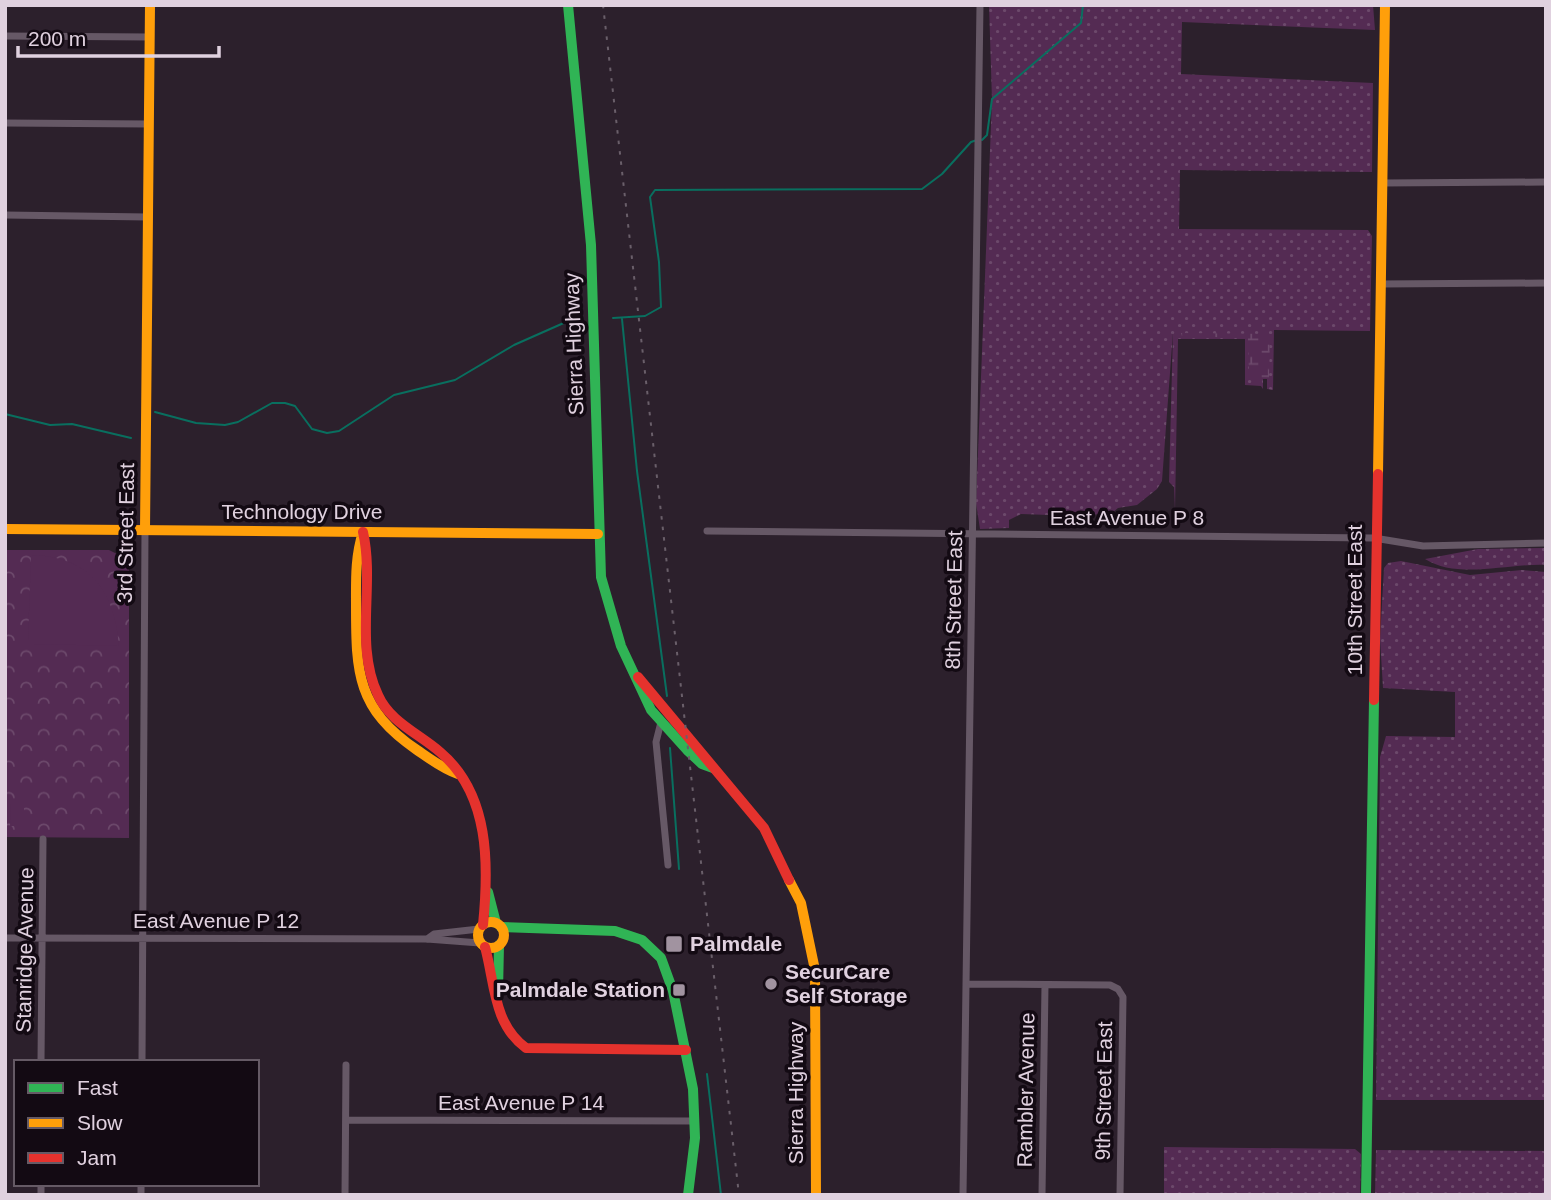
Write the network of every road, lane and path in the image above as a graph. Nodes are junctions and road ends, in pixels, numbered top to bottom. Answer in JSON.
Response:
{"nodes":[{"id":1,"x":150,"y":5,"type":"edge"},
{"id":2,"x":568,"y":5,"type":"edge"},
{"id":3,"x":980,"y":5,"type":"edge"},
{"id":4,"x":1385,"y":5,"type":"edge"},
{"id":5,"x":5,"y":36,"type":"edge"},
{"id":6,"x":150,"y":37,"type":"junction"},
{"id":7,"x":5,"y":123,"type":"edge"},
{"id":8,"x":149,"y":124,"type":"junction"},
{"id":9,"x":1546,"y":182,"type":"edge"},
{"id":10,"x":1382,"y":183,"type":"junction"},
{"id":11,"x":5,"y":215,"type":"edge"},
{"id":12,"x":148,"y":217,"type":"junction"},
{"id":13,"x":1546,"y":283,"type":"edge"},
{"id":14,"x":1380,"y":284,"type":"junction"},
{"id":15,"x":5,"y":529,"type":"edge"},
{"id":16,"x":145,"y":530,"type":"junction"},
{"id":17,"x":707,"y":531,"type":"dead end"},
{"id":18,"x":363,"y":532,"type":"junction"},
{"id":19,"x":598,"y":534,"type":"junction"},
{"id":20,"x":972,"y":534,"type":"junction"},
{"id":21,"x":1374,"y":538,"type":"junction"},
{"id":22,"x":1546,"y":543,"type":"edge"},
{"id":23,"x":636,"y":676,"type":"junction"},
{"id":24,"x":661,"y":722,"type":"junction"},
{"id":25,"x":713,"y":768,"type":"junction"},
{"id":26,"x":43,"y":839,"type":"dead end"},
{"id":27,"x":668,"y":865,"type":"dead end"},
{"id":28,"x":485,"y":879,"type":"junction"},
{"id":29,"x":498,"y":925,"type":"junction"},
{"id":30,"x":481,"y":927,"type":"junction"},
{"id":31,"x":5,"y":938,"type":"edge"},
{"id":32,"x":42,"y":938,"type":"junction"},
{"id":33,"x":143,"y":939,"type":"junction"},
{"id":34,"x":427,"y":939,"type":"junction"},
{"id":35,"x":482,"y":945,"type":"junction"},
{"id":36,"x":499,"y":945,"type":"junction"},
{"id":37,"x":967,"y":984,"type":"junction"},
{"id":38,"x":1045,"y":985,"type":"junction"},
{"id":39,"x":498,"y":995,"type":"junction"},
{"id":40,"x":686,"y":1050,"type":"junction"},
{"id":41,"x":41,"y":1060,"type":"edge"},
{"id":42,"x":142,"y":1060,"type":"edge"},
{"id":43,"x":346,"y":1065,"type":"dead end"},
{"id":44,"x":347,"y":1120,"type":"junction"},
{"id":45,"x":695,"y":1121,"type":"junction"},
{"id":46,"x":345,"y":1195,"type":"edge"},
{"id":47,"x":688,"y":1195,"type":"edge"},
{"id":48,"x":816,"y":1195,"type":"edge"},
{"id":49,"x":963,"y":1195,"type":"edge"},
{"id":50,"x":1042,"y":1195,"type":"edge"},
{"id":51,"x":1120,"y":1195,"type":"edge"},
{"id":52,"x":1366,"y":1195,"type":"edge"}],
"edges":[{"from":1,"to":6,"type":"main road","name":"3rd Street East"},
{"from":2,"to":19,"type":"main road","name":"Sierra Highway"},
{"from":3,"to":20,"type":"street","name":"8th Street East"},
{"from":4,"to":10,"type":"main road","name":"10th Street East"},
{"from":5,"to":6,"type":"street"},
{"from":6,"to":8,"type":"main road","name":"3rd Street East"},
{"from":7,"to":8,"type":"street"},
{"from":8,"to":12,"type":"main road","name":"3rd Street East"},
{"from":9,"to":10,"type":"street"},
{"from":10,"to":14,"type":"main road","name":"10th Street East"},
{"from":11,"to":12,"type":"street"},
{"from":12,"to":16,"type":"main road","name":"3rd Street East"},
{"from":13,"to":14,"type":"street"},
{"from":14,"to":21,"type":"main road","name":"10th Street East"},
{"from":15,"to":16,"type":"main road","name":"Technology Drive"},
{"from":16,"to":18,"type":"main road","name":"Technology Drive"},
{"from":16,"to":33,"type":"street","name":"3rd Street East"},
{"from":17,"to":20,"type":"street","name":"East Avenue P 8"},
{"from":18,"to":19,"type":"main road","name":"Technology Drive"},
{"from":18,"to":28,"type":"main road"},
{"from":19,"to":23,"type":"main road","name":"Sierra Highway"},
{"from":20,"to":21,"type":"street","name":"East Avenue P 8"},
{"from":20,"to":37,"type":"street","name":"8th Street East"},
{"from":21,"to":22,"type":"street","name":"East Avenue P 8"},
{"from":21,"to":52,"type":"main road","name":"10th Street East"},
{"from":23,"to":24,"type":"main road","name":"Sierra Highway"},
{"from":23,"to":25,"type":"main road","name":"Sierra Highway"},
{"from":24,"to":25,"type":"main road","name":"Sierra Highway"},
{"from":24,"to":27,"type":"street"},
{"from":25,"to":48,"type":"main road","name":"Sierra Highway"},
{"from":26,"to":32,"type":"street","name":"Stanridge Avenue"},
{"from":28,"to":29,"type":"main road"},
{"from":28,"to":30,"type":"main road"},
{"from":29,"to":30,"type":"main road"},
{"from":29,"to":36,"type":"main road"},
{"from":29,"to":40,"type":"main road"},
{"from":30,"to":34,"type":"street","name":"East Avenue P 12"},
{"from":30,"to":35,"type":"main road"},
{"from":31,"to":32,"type":"street","name":"East Avenue P 12"},
{"from":32,"to":33,"type":"street","name":"East Avenue P 12"},
{"from":32,"to":41,"type":"street","name":"Stanridge Avenue"},
{"from":33,"to":34,"type":"street","name":"East Avenue P 12"},
{"from":33,"to":42,"type":"street","name":"3rd Street East"},
{"from":34,"to":35,"type":"street","name":"East Avenue P 12"},
{"from":35,"to":36,"type":"main road"},
{"from":35,"to":39,"type":"main road"},
{"from":36,"to":39,"type":"main road"},
{"from":37,"to":38,"type":"street"},
{"from":37,"to":49,"type":"street","name":"8th Street East"},
{"from":38,"to":50,"type":"street","name":"Rambler Avenue"},
{"from":38,"to":51,"type":"street","name":"9th Street East"},
{"from":39,"to":40,"type":"main road"},
{"from":40,"to":45,"type":"main road"},
{"from":43,"to":44,"type":"street"},
{"from":44,"to":45,"type":"street","name":"East Avenue P 14"},
{"from":44,"to":46,"type":"street"},
{"from":45,"to":47,"type":"main road"}]}
